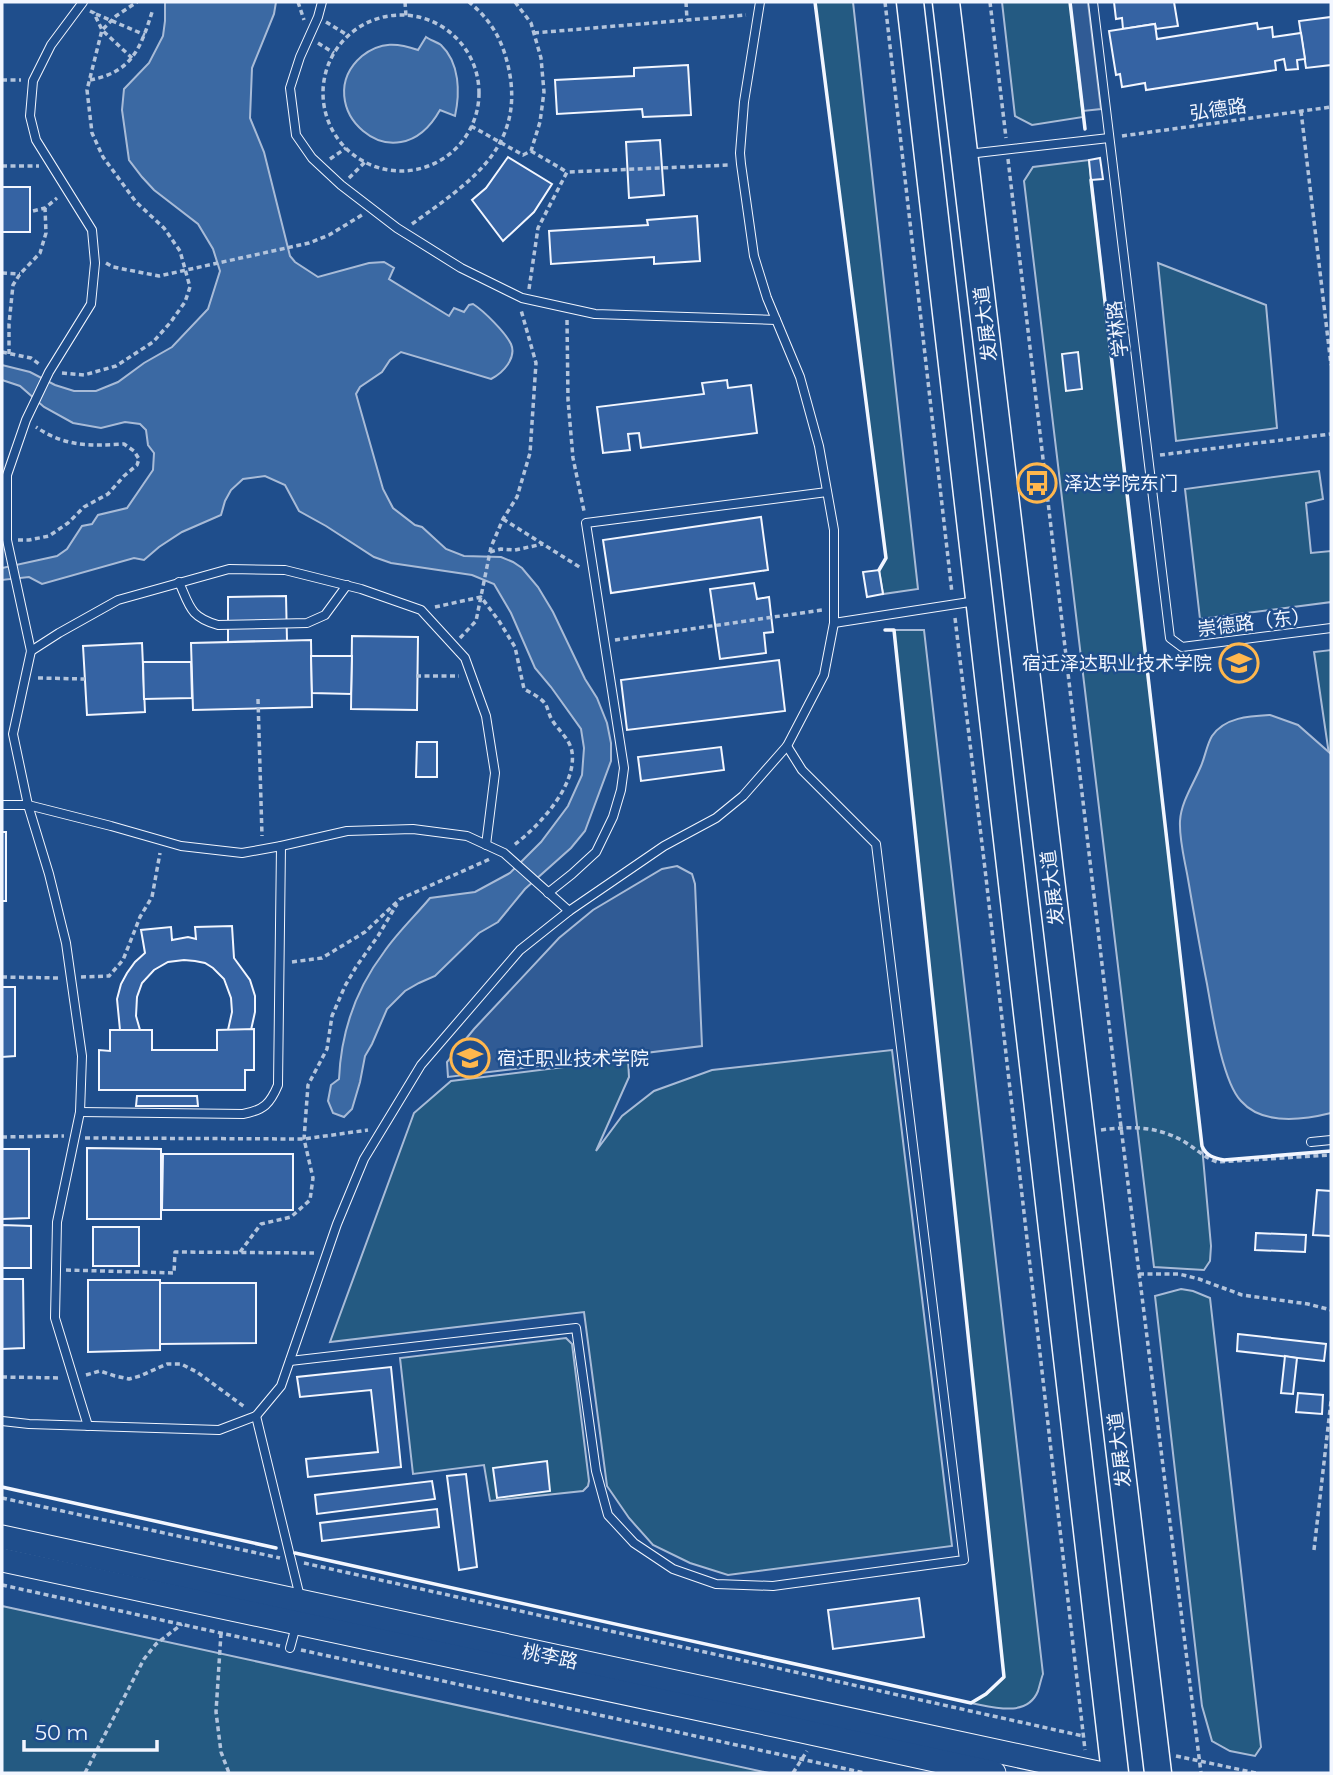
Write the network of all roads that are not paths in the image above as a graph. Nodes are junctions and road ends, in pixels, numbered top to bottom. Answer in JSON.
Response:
{"nodes":[{"id":1,"x":322,"y":2,"type":"edge"},
{"id":2,"x":760,"y":2,"type":"edge"},
{"id":3,"x":910,"y":2,"type":"edge"},
{"id":4,"x":946,"y":2,"type":"edge"},
{"id":5,"x":1093,"y":2,"type":"edge"},
{"id":6,"x":82,"y":4,"type":"edge"},
{"id":7,"x":1109,"y":138,"type":"junction"},
{"id":8,"x":965,"y":154,"type":"junction"},
{"id":9,"x":776,"y":320,"type":"junction"},
{"id":10,"x":5,"y":475,"type":"edge"},
{"id":11,"x":827,"y":492,"type":"junction"},
{"id":12,"x":179,"y":582,"type":"junction"},
{"id":13,"x":347,"y":585,"type":"junction"},
{"id":14,"x":980,"y":600,"type":"junction"},
{"id":15,"x":834,"y":624,"type":"junction"},
{"id":16,"x":1331,"y":628,"type":"edge"},
{"id":17,"x":1182,"y":648,"type":"joint"},
{"id":18,"x":32,"y":651,"type":"junction"},
{"id":19,"x":786,"y":746,"type":"junction"},
{"id":20,"x":2,"y":805,"type":"edge"},
{"id":21,"x":28,"y":805,"type":"junction"},
{"id":22,"x":486,"y":845,"type":"junction"},
{"id":23,"x":281,"y":846,"type":"junction"},
{"id":24,"x":548,"y":893,"type":"junction"},
{"id":25,"x":569,"y":911,"type":"junction"},
{"id":26,"x":80,"y":1112,"type":"junction"},
{"id":27,"x":1331,"y":1140,"type":"edge"},
{"id":28,"x":1311,"y":1142,"type":"dead end"},
{"id":29,"x":290,"y":1361,"type":"junction"},
{"id":30,"x":256,"y":1416,"type":"junction"},
{"id":31,"x":2,"y":1421,"type":"edge"},
{"id":32,"x":88,"y":1426,"type":"junction"},
{"id":33,"x":2,"y":1537,"type":"edge"},
{"id":34,"x":2,"y":1560,"type":"edge"},
{"id":35,"x":299,"y":1613,"type":"junction"},
{"id":36,"x":290,"y":1648,"type":"road end"},
{"id":37,"x":1157,"y":1762,"type":"edge"},
{"id":38,"x":1093,"y":1772,"type":"edge"},
{"id":39,"x":994,"y":1773,"type":"edge"},
{"id":40,"x":1115,"y":1773,"type":"edge"}],
"edges":[{"from":1,"to":9,"type":"lane"},
{"from":2,"to":9,"type":"lane"},
{"from":3,"to":14,"type":"main road","name":"发展大道"},
{"from":4,"to":8,"type":"main road","name":"发展大道"},
{"from":5,"to":7,"type":"lane","name":"学林路"},
{"from":6,"to":10,"type":"lane"},
{"from":7,"to":8,"type":"lane"},
{"from":7,"to":17,"type":"lane","name":"学林路"},
{"from":8,"to":37,"type":"main road","name":"发展大道"},
{"from":9,"to":11,"type":"lane"},
{"from":10,"to":18,"type":"lane"},
{"from":11,"to":15,"type":"lane"},
{"from":11,"to":24,"type":"lane"},
{"from":12,"to":13,"type":"lane"},
{"from":12,"to":13,"type":"lane"},
{"from":12,"to":18,"type":"lane"},
{"from":13,"to":22,"type":"lane"},
{"from":14,"to":15,"type":"lane"},
{"from":14,"to":40,"type":"main road","name":"发展大道"},
{"from":15,"to":19,"type":"lane"},
{"from":16,"to":17,"type":"lane","name":"崇德路（东）"},
{"from":18,"to":21,"type":"lane"},
{"from":19,"to":25,"type":"lane"},
{"from":19,"to":29,"type":"lane"},
{"from":20,"to":21,"type":"lane"},
{"from":21,"to":23,"type":"lane"},
{"from":21,"to":26,"type":"lane"},
{"from":22,"to":23,"type":"lane"},
{"from":22,"to":24,"type":"lane"},
{"from":23,"to":26,"type":"lane"},
{"from":24,"to":25,"type":"lane"},
{"from":25,"to":29,"type":"lane"},
{"from":26,"to":32,"type":"lane"},
{"from":27,"to":28,"type":"lane"},
{"from":29,"to":30,"type":"lane"},
{"from":30,"to":32,"type":"lane"},
{"from":30,"to":35,"type":"lane"},
{"from":31,"to":32,"type":"lane"},
{"from":33,"to":35,"type":"main road","name":"桃李路"},
{"from":34,"to":35,"type":"main road","name":"桃李路"},
{"from":35,"to":36,"type":"lane"},
{"from":35,"to":38,"type":"main road","name":"桃李路"},
{"from":35,"to":39,"type":"main road","name":"桃李路"}]}
